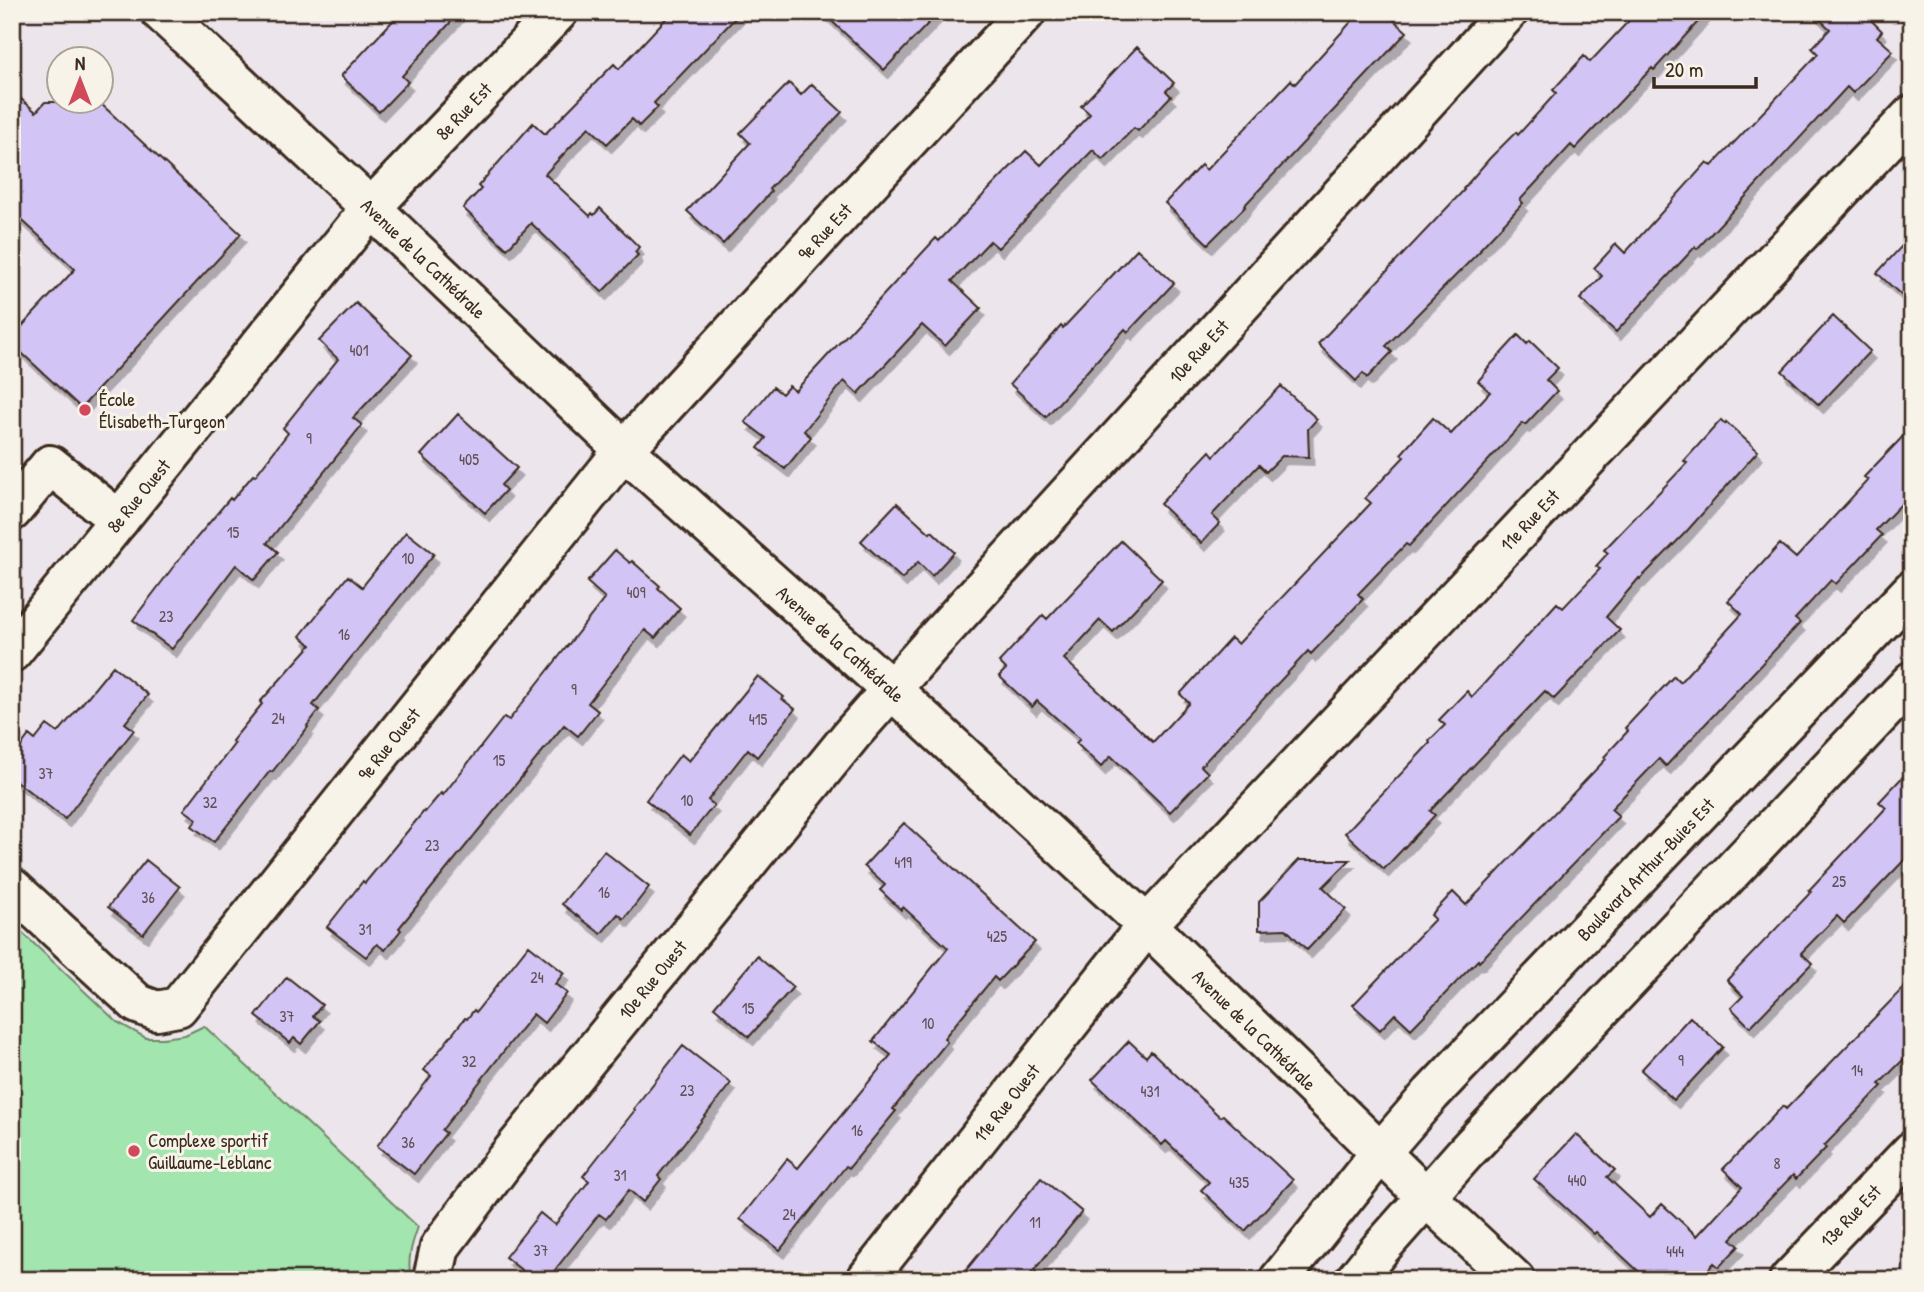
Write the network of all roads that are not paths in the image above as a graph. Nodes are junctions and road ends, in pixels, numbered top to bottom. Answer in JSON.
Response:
{"nodes":[{"id":1,"x":161,"y":12,"type":"edge"},
{"id":2,"x":558,"y":12,"type":"edge"},
{"id":3,"x":1026,"y":12,"type":"edge"},
{"id":4,"x":1508,"y":12,"type":"edge"},
{"id":5,"x":1912,"y":115,"type":"edge"},
{"id":6,"x":370,"y":208,"type":"junction"},
{"id":7,"x":624,"y":450,"type":"junction"},
{"id":8,"x":12,"y":511,"type":"edge"},
{"id":9,"x":119,"y":520,"type":"junction"},
{"id":10,"x":1912,"y":590,"type":"edge"},
{"id":11,"x":12,"y":652,"type":"edge"},
{"id":12,"x":1912,"y":681,"type":"edge"},
{"id":13,"x":891,"y":689,"type":"junction"},
{"id":14,"x":12,"y":888,"type":"edge"},
{"id":15,"x":1147,"y":925,"type":"junction"},
{"id":16,"x":1912,"y":1151,"type":"edge"},
{"id":17,"x":1381,"y":1152,"type":"junction"},
{"id":18,"x":1426,"y":1197,"type":"junction"},
{"id":19,"x":437,"y":1280,"type":"edge"},
{"id":20,"x":866,"y":1280,"type":"edge"},
{"id":21,"x":1279,"y":1280,"type":"edge"},
{"id":22,"x":1355,"y":1280,"type":"edge"},
{"id":23,"x":1515,"y":1280,"type":"edge"},
{"id":24,"x":1789,"y":1280,"type":"edge"}],
"edges":[{"from":1,"to":6,"type":"street","name":"Avenue de la Cathédrale"},
{"from":2,"to":6,"type":"street","name":"8e Rue Est"},
{"from":3,"to":7,"type":"street","name":"9e Rue Est"},
{"from":4,"to":13,"type":"street","name":"10e Rue Est"},
{"from":5,"to":15,"type":"street","name":"11e Rue Est"},
{"from":6,"to":7,"type":"street","name":"Avenue de la Cathédrale"},
{"from":6,"to":9,"type":"street","name":"8e Rue Ouest"},
{"from":7,"to":13,"type":"street","name":"Avenue de la Cathédrale"},
{"from":7,"to":14,"type":"street","name":"9e Rue Ouest"},
{"from":8,"to":9,"type":"street"},
{"from":9,"to":11,"type":"street","name":"8e Rue Ouest"},
{"from":10,"to":17,"type":"street","name":"Boulevard Arthur-Buies Est"},
{"from":12,"to":18,"type":"street"},
{"from":13,"to":15,"type":"street","name":"Avenue de la Cathédrale"},
{"from":13,"to":19,"type":"street","name":"10e Rue Ouest"},
{"from":15,"to":17,"type":"street","name":"Avenue de la Cathédrale"},
{"from":15,"to":20,"type":"street","name":"11e Rue Ouest"},
{"from":16,"to":24,"type":"street","name":"13e Rue Est"},
{"from":17,"to":18,"type":"street","name":"Avenue de la Cathédrale"},
{"from":17,"to":21,"type":"street","name":"Boulevard Arthur-Buies Est"},
{"from":18,"to":22,"type":"street"},
{"from":18,"to":23,"type":"street","name":"Avenue de la Cathédrale"}]}
